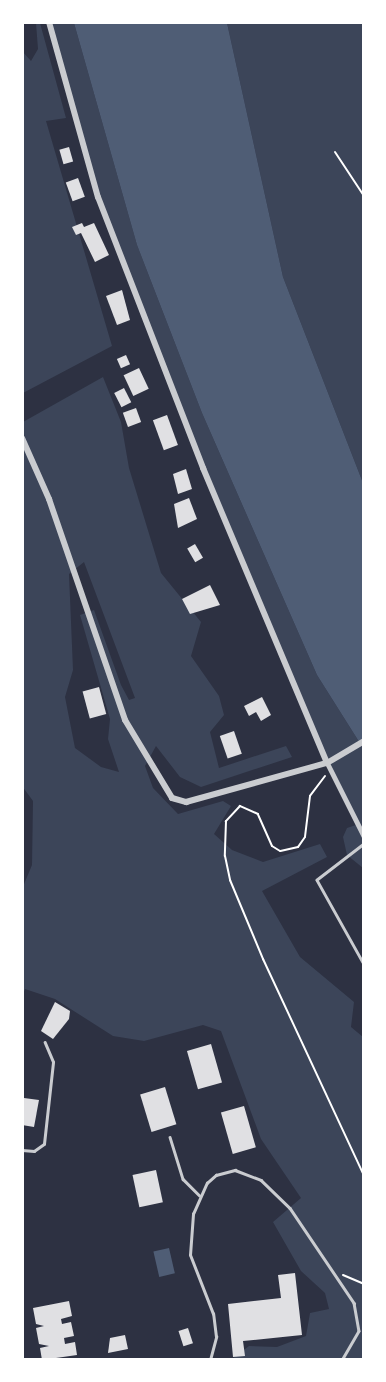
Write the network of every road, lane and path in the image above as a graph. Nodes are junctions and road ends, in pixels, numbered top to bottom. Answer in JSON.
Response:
{"nodes":[{"id":1,"x":50,"y":22,"type":"edge"},
{"id":2,"x":335,"y":152,"type":"dead end"},
{"id":3,"x":364,"y":196,"type":"edge"},
{"id":4,"x":22,"y":438,"type":"edge"},
{"id":5,"x":364,"y":741,"type":"edge"},
{"id":6,"x":326,"y":763,"type":"junction"},
{"id":7,"x":320,"y":781,"type":"dead end"},
{"id":8,"x":364,"y":837,"type":"edge"},
{"id":9,"x":364,"y":844,"type":"edge"},
{"id":10,"x":364,"y":964,"type":"edge"},
{"id":11,"x":44,"y":1042,"type":"dead end"},
{"id":12,"x":170,"y":1137,"type":"dead end"},
{"id":13,"x":22,"y":1150,"type":"edge"},
{"id":14,"x":364,"y":1176,"type":"edge"},
{"id":15,"x":198,"y":1195,"type":"junction"},
{"id":16,"x":334,"y":1270,"type":"junction"},
{"id":17,"x":364,"y":1284,"type":"edge"},
{"id":18,"x":210,"y":1360,"type":"edge"},
{"id":19,"x":342,"y":1360,"type":"edge"}],
"edges":[{"from":1,"to":6,"type":"street"},
{"from":2,"to":3,"type":"path"},
{"from":4,"to":6,"type":"street"},
{"from":5,"to":6,"type":"street"},
{"from":6,"to":8,"type":"street"},
{"from":7,"to":14,"type":"path"},
{"from":9,"to":10,"type":"lane"},
{"from":11,"to":13,"type":"lane"},
{"from":12,"to":15,"type":"lane"},
{"from":15,"to":16,"type":"lane"},
{"from":15,"to":18,"type":"lane"},
{"from":16,"to":17,"type":"path"},
{"from":16,"to":19,"type":"lane"}]}
